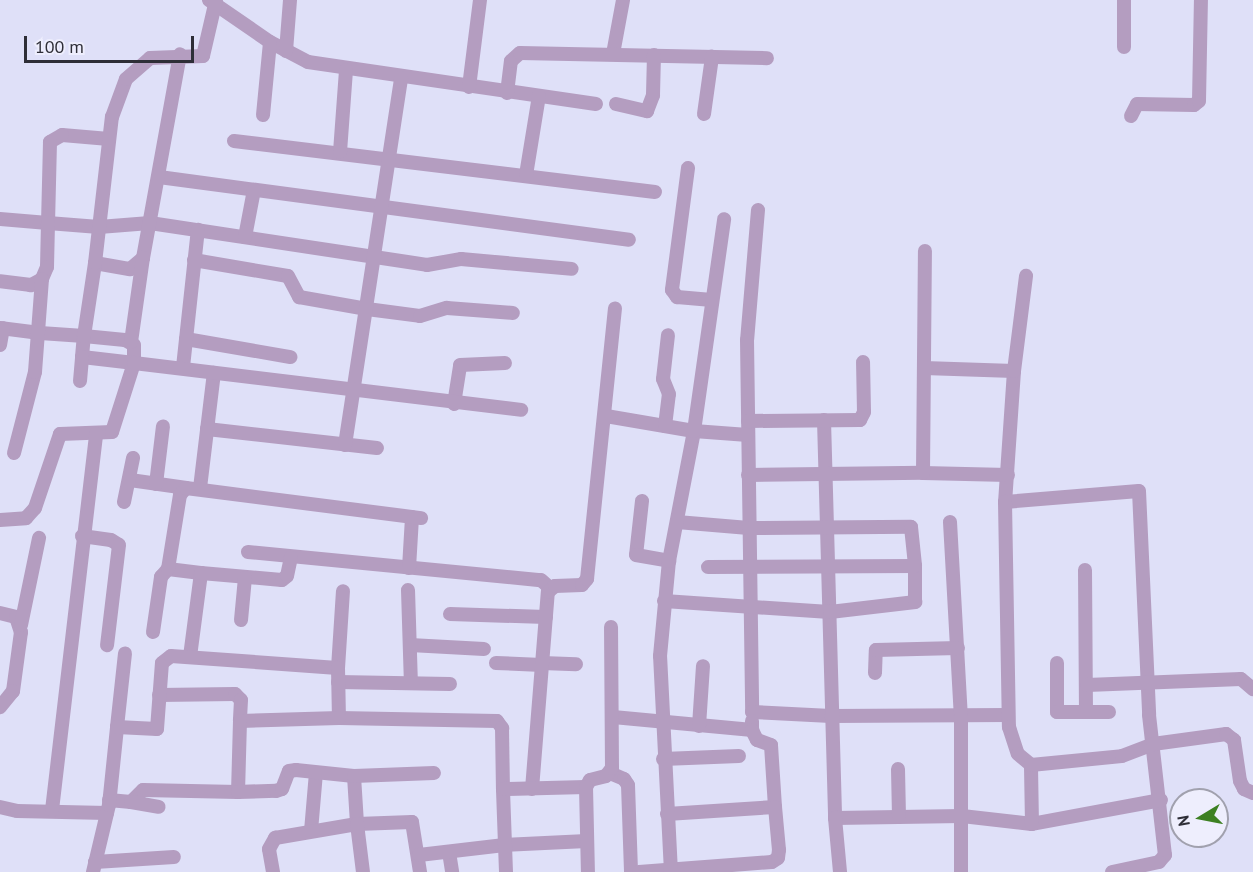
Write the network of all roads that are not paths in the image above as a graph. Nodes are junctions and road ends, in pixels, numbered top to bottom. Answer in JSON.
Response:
{"nodes":[{"id":1,"x":290,"y":0,"type":"edge"},
{"id":2,"x":480,"y":0,"type":"edge"},
{"id":3,"x":623,"y":0,"type":"edge"},
{"id":4,"x":1124,"y":0,"type":"edge"},
{"id":5,"x":1201,"y":0,"type":"edge"},
{"id":6,"x":213,"y":1,"type":"edge"},
{"id":7,"x":270,"y":42,"type":"junction"},
{"id":8,"x":1124,"y":47,"type":"dead end"},
{"id":9,"x":286,"y":51,"type":"junction"},
{"id":10,"x":180,"y":54,"type":"junction"},
{"id":11,"x":613,"y":54,"type":"junction"},
{"id":12,"x":654,"y":55,"type":"junction"},
{"id":13,"x":712,"y":57,"type":"junction"},
{"id":14,"x":767,"y":58,"type":"dead end"},
{"id":15,"x":346,"y":70,"type":"junction"},
{"id":16,"x":401,"y":78,"type":"junction"},
{"id":17,"x":469,"y":87,"type":"junction"},
{"id":18,"x":507,"y":93,"type":"junction"},
{"id":19,"x":539,"y":96,"type":"junction"},
{"id":20,"x":596,"y":104,"type":"dead end"},
{"id":21,"x":616,"y":104,"type":"dead end"},
{"id":22,"x":704,"y":114,"type":"dead end"},
{"id":23,"x":263,"y":116,"type":"dead end"},
{"id":24,"x":1131,"y":116,"type":"dead end"},
{"id":25,"x":109,"y":139,"type":"junction"},
{"id":26,"x":234,"y":141,"type":"dead end"},
{"id":27,"x":340,"y":152,"type":"junction"},
{"id":28,"x":389,"y":157,"type":"junction"},
{"id":29,"x":688,"y":168,"type":"dead end"},
{"id":30,"x":526,"y":175,"type":"junction"},
{"id":31,"x":159,"y":177,"type":"junction"},
{"id":32,"x":254,"y":190,"type":"junction"},
{"id":33,"x":655,"y":192,"type":"dead end"},
{"id":34,"x":384,"y":208,"type":"junction"},
{"id":35,"x":758,"y":210,"type":"dead end"},
{"id":36,"x":0,"y":219,"type":"edge"},
{"id":37,"x":724,"y":219,"type":"dead end"},
{"id":38,"x":48,"y":223,"type":"junction"},
{"id":39,"x":150,"y":223,"type":"junction"},
{"id":40,"x":99,"y":227,"type":"junction"},
{"id":41,"x":198,"y":230,"type":"junction"},
{"id":42,"x":245,"y":237,"type":"junction"},
{"id":43,"x":629,"y":240,"type":"dead end"},
{"id":44,"x":925,"y":251,"type":"dead end"},
{"id":45,"x":143,"y":258,"type":"junction"},
{"id":46,"x":375,"y":258,"type":"junction"},
{"id":47,"x":194,"y":260,"type":"junction"},
{"id":48,"x":95,"y":263,"type":"junction"},
{"id":49,"x":572,"y":269,"type":"dead end"},
{"id":50,"x":1026,"y":276,"type":"dead end"},
{"id":51,"x":42,"y":279,"type":"junction"},
{"id":52,"x":0,"y":281,"type":"edge"},
{"id":53,"x":712,"y":300,"type":"junction"},
{"id":54,"x":615,"y":308,"type":"dead end"},
{"id":55,"x":367,"y":309,"type":"junction"},
{"id":56,"x":513,"y":313,"type":"dead end"},
{"id":57,"x":1,"y":328,"type":"edge"},
{"id":58,"x":40,"y":333,"type":"junction"},
{"id":59,"x":668,"y":335,"type":"dead end"},
{"id":60,"x":84,"y":336,"type":"junction"},
{"id":61,"x":186,"y":339,"type":"junction"},
{"id":62,"x":131,"y":342,"type":"junction"},
{"id":63,"x":0,"y":345,"type":"edge"},
{"id":64,"x":82,"y":357,"type":"junction"},
{"id":65,"x":290,"y":357,"type":"dead end"},
{"id":66,"x":862,"y":362,"type":"dead end"},
{"id":67,"x":134,"y":363,"type":"junction"},
{"id":68,"x":505,"y":363,"type":"dead end"},
{"id":69,"x":183,"y":367,"type":"junction"},
{"id":70,"x":924,"y":368,"type":"junction"},
{"id":71,"x":1014,"y":371,"type":"junction"},
{"id":72,"x":214,"y":373,"type":"junction"},
{"id":73,"x":80,"y":381,"type":"dead end"},
{"id":74,"x":353,"y":390,"type":"junction"},
{"id":75,"x":454,"y":404,"type":"junction"},
{"id":76,"x":520,"y":410,"type":"dead end"},
{"id":77,"x":606,"y":416,"type":"junction"},
{"id":78,"x":824,"y":420,"type":"junction"},
{"id":79,"x":163,"y":426,"type":"dead end"},
{"id":80,"x":665,"y":426,"type":"junction"},
{"id":81,"x":748,"y":428,"type":"junction"},
{"id":82,"x":207,"y":429,"type":"junction"},
{"id":83,"x":694,"y":431,"type":"junction"},
{"id":84,"x":96,"y":434,"type":"junction"},
{"id":85,"x":345,"y":445,"type":"junction"},
{"id":86,"x":377,"y":448,"type":"dead end"},
{"id":87,"x":14,"y":453,"type":"dead end"},
{"id":88,"x":133,"y":458,"type":"dead end"},
{"id":89,"x":826,"y":473,"type":"junction"},
{"id":90,"x":923,"y":473,"type":"junction"},
{"id":91,"x":748,"y":475,"type":"junction"},
{"id":92,"x":1008,"y":475,"type":"junction"},
{"id":93,"x":130,"y":480,"type":"junction"},
{"id":94,"x":156,"y":484,"type":"junction"},
{"id":95,"x":193,"y":488,"type":"junction"},
{"id":96,"x":642,"y":501,"type":"dead end"},
{"id":97,"x":124,"y":502,"type":"dead end"},
{"id":98,"x":1005,"y":502,"type":"junction"},
{"id":99,"x":0,"y":520,"type":"edge"},
{"id":100,"x":677,"y":522,"type":"junction"},
{"id":101,"x":950,"y":522,"type":"dead end"},
{"id":102,"x":826,"y":527,"type":"junction"},
{"id":103,"x":749,"y":528,"type":"junction"},
{"id":104,"x":82,"y":536,"type":"junction"},
{"id":105,"x":39,"y":538,"type":"dead end"},
{"id":106,"x":248,"y":552,"type":"dead end"},
{"id":107,"x":291,"y":557,"type":"junction"},
{"id":108,"x":669,"y":561,"type":"junction"},
{"id":109,"x":915,"y":566,"type":"junction"},
{"id":110,"x":708,"y":567,"type":"dead end"},
{"id":111,"x":409,"y":568,"type":"junction"},
{"id":112,"x":748,"y":568,"type":"junction"},
{"id":113,"x":827,"y":568,"type":"junction"},
{"id":114,"x":168,"y":569,"type":"junction"},
{"id":115,"x":1085,"y":570,"type":"dead end"},
{"id":116,"x":201,"y":573,"type":"junction"},
{"id":117,"x":245,"y":578,"type":"junction"},
{"id":118,"x":550,"y":588,"type":"junction"},
{"id":119,"x":408,"y":590,"type":"dead end"},
{"id":120,"x":344,"y":591,"type":"dead end"},
{"id":121,"x":664,"y":601,"type":"junction"},
{"id":122,"x":749,"y":605,"type":"junction"},
{"id":123,"x":830,"y":612,"type":"junction"},
{"id":124,"x":0,"y":613,"type":"edge"},
{"id":125,"x":450,"y":614,"type":"dead end"},
{"id":126,"x":546,"y":617,"type":"junction"},
{"id":127,"x":241,"y":620,"type":"dead end"},
{"id":128,"x":21,"y":625,"type":"junction"},
{"id":129,"x":611,"y":627,"type":"dead end"},
{"id":130,"x":153,"y":632,"type":"dead end"},
{"id":131,"x":107,"y":645,"type":"dead end"},
{"id":132,"x":410,"y":645,"type":"junction"},
{"id":133,"x":958,"y":648,"type":"junction"},
{"id":134,"x":484,"y":649,"type":"dead end"},
{"id":135,"x":125,"y":653,"type":"dead end"},
{"id":136,"x":190,"y":656,"type":"junction"},
{"id":137,"x":496,"y":663,"type":"dead end"},
{"id":138,"x":1057,"y":663,"type":"dead end"},
{"id":139,"x":542,"y":664,"type":"junction"},
{"id":140,"x":576,"y":664,"type":"dead end"},
{"id":141,"x":703,"y":666,"type":"dead end"},
{"id":142,"x":875,"y":673,"type":"dead end"},
{"id":143,"x":338,"y":675,"type":"junction"},
{"id":144,"x":411,"y":683,"type":"junction"},
{"id":145,"x":450,"y":684,"type":"dead end"},
{"id":146,"x":1148,"y":684,"type":"junction"},
{"id":147,"x":1088,"y":685,"type":"junction"},
{"id":148,"x":1253,"y":689,"type":"edge"},
{"id":149,"x":159,"y":695,"type":"junction"},
{"id":150,"x":0,"y":707,"type":"edge"},
{"id":151,"x":752,"y":712,"type":"junction"},
{"id":152,"x":1086,"y":712,"type":"junction"},
{"id":153,"x":1108,"y":712,"type":"dead end"},
{"id":154,"x":1008,"y":715,"type":"junction"},
{"id":155,"x":831,"y":716,"type":"junction"},
{"id":156,"x":962,"y":716,"type":"junction"},
{"id":157,"x":613,"y":717,"type":"junction"},
{"id":158,"x":339,"y":718,"type":"junction"},
{"id":159,"x":240,"y":721,"type":"junction"},
{"id":160,"x":661,"y":723,"type":"junction"},
{"id":161,"x":699,"y":726,"type":"junction"},
{"id":162,"x":117,"y":727,"type":"junction"},
{"id":163,"x":752,"y":730,"type":"junction"},
{"id":164,"x":1153,"y":744,"type":"junction"},
{"id":165,"x":739,"y":756,"type":"dead end"},
{"id":166,"x":663,"y":759,"type":"junction"},
{"id":167,"x":1031,"y":765,"type":"junction"},
{"id":168,"x":898,"y":770,"type":"dead end"},
{"id":169,"x":316,"y":773,"type":"junction"},
{"id":170,"x":434,"y":773,"type":"dead end"},
{"id":171,"x":610,"y":773,"type":"junction"},
{"id":172,"x":354,"y":776,"type":"junction"},
{"id":173,"x":586,"y":787,"type":"junction"},
{"id":174,"x":503,"y":789,"type":"junction"},
{"id":175,"x":532,"y":789,"type":"junction"},
{"id":176,"x":238,"y":792,"type":"junction"},
{"id":177,"x":1253,"y":793,"type":"edge"},
{"id":178,"x":1161,"y":800,"type":"junction"},
{"id":179,"x":131,"y":802,"type":"junction"},
{"id":180,"x":0,"y":807,"type":"edge"},
{"id":181,"x":108,"y":807,"type":"junction"},
{"id":182,"x":159,"y":807,"type":"dead end"},
{"id":183,"x":776,"y":807,"type":"junction"},
{"id":184,"x":52,"y":810,"type":"junction"},
{"id":185,"x":667,"y":814,"type":"junction"},
{"id":186,"x":962,"y":816,"type":"junction"},
{"id":187,"x":899,"y":817,"type":"junction"},
{"id":188,"x":835,"y":818,"type":"junction"},
{"id":189,"x":357,"y":824,"type":"junction"},
{"id":190,"x":1032,"y":824,"type":"junction"},
{"id":191,"x":311,"y":831,"type":"junction"},
{"id":192,"x":588,"y":841,"type":"junction"},
{"id":193,"x":504,"y":845,"type":"junction"},
{"id":194,"x":449,"y":852,"type":"junction"},
{"id":195,"x":419,"y":855,"type":"junction"},
{"id":196,"x":174,"y":857,"type":"dead end"},
{"id":197,"x":94,"y":867,"type":"edge"},
{"id":198,"x":671,"y":871,"type":"edge"},
{"id":199,"x":273,"y":872,"type":"edge"},
{"id":200,"x":363,"y":872,"type":"edge"},
{"id":201,"x":420,"y":872,"type":"edge"},
{"id":202,"x":452,"y":872,"type":"edge"},
{"id":203,"x":506,"y":872,"type":"edge"},
{"id":204,"x":588,"y":872,"type":"edge"},
{"id":205,"x":631,"y":872,"type":"edge"},
{"id":206,"x":639,"y":872,"type":"edge"},
{"id":207,"x":840,"y":872,"type":"edge"},
{"id":208,"x":961,"y":872,"type":"edge"},
{"id":209,"x":1112,"y":872,"type":"edge"}],
"edges":[{"from":1,"to":9,"type":"street"},
{"from":2,"to":17,"type":"street"},
{"from":3,"to":11,"type":"street"},
{"from":4,"to":8,"type":"street"},
{"from":5,"to":24,"type":"street"},
{"from":6,"to":7,"type":"street"},
{"from":6,"to":10,"type":"street"},
{"from":7,"to":9,"type":"street"},
{"from":7,"to":23,"type":"street"},
{"from":9,"to":15,"type":"street"},
{"from":10,"to":25,"type":"street"},
{"from":10,"to":31,"type":"street"},
{"from":11,"to":12,"type":"street"},
{"from":11,"to":18,"type":"street"},
{"from":12,"to":13,"type":"street"},
{"from":12,"to":21,"type":"street"},
{"from":13,"to":14,"type":"street"},
{"from":13,"to":22,"type":"street"},
{"from":15,"to":16,"type":"street"},
{"from":15,"to":27,"type":"street"},
{"from":16,"to":17,"type":"street"},
{"from":16,"to":28,"type":"street"},
{"from":17,"to":18,"type":"street"},
{"from":18,"to":19,"type":"street"},
{"from":19,"to":20,"type":"street"},
{"from":19,"to":30,"type":"street"},
{"from":25,"to":38,"type":"street"},
{"from":25,"to":40,"type":"street"},
{"from":26,"to":27,"type":"street"},
{"from":27,"to":28,"type":"street"},
{"from":28,"to":30,"type":"street"},
{"from":28,"to":34,"type":"street"},
{"from":29,"to":53,"type":"street"},
{"from":30,"to":33,"type":"street"},
{"from":31,"to":32,"type":"street"},
{"from":31,"to":39,"type":"street"},
{"from":32,"to":34,"type":"street"},
{"from":32,"to":42,"type":"street"},
{"from":34,"to":43,"type":"street"},
{"from":34,"to":46,"type":"street"},
{"from":35,"to":81,"type":"street"},
{"from":36,"to":38,"type":"street"},
{"from":37,"to":53,"type":"street"},
{"from":38,"to":40,"type":"street"},
{"from":38,"to":51,"type":"street"},
{"from":39,"to":40,"type":"street"},
{"from":39,"to":41,"type":"street"},
{"from":39,"to":45,"type":"street"},
{"from":40,"to":48,"type":"street"},
{"from":41,"to":42,"type":"street"},
{"from":41,"to":47,"type":"street"},
{"from":42,"to":46,"type":"street"},
{"from":44,"to":70,"type":"street"},
{"from":45,"to":48,"type":"street"},
{"from":45,"to":62,"type":"street"},
{"from":46,"to":49,"type":"street"},
{"from":46,"to":55,"type":"street"},
{"from":47,"to":55,"type":"street"},
{"from":47,"to":61,"type":"street"},
{"from":48,"to":60,"type":"street"},
{"from":50,"to":71,"type":"street"},
{"from":51,"to":52,"type":"street"},
{"from":51,"to":58,"type":"street"},
{"from":53,"to":83,"type":"street"},
{"from":54,"to":77,"type":"street"},
{"from":55,"to":56,"type":"street"},
{"from":55,"to":74,"type":"street"},
{"from":57,"to":58,"type":"street"},
{"from":57,"to":63,"type":"street"},
{"from":58,"to":60,"type":"street"},
{"from":58,"to":87,"type":"street"},
{"from":59,"to":80,"type":"street"},
{"from":60,"to":62,"type":"street"},
{"from":60,"to":64,"type":"street"},
{"from":61,"to":65,"type":"street"},
{"from":61,"to":69,"type":"street"},
{"from":62,"to":67,"type":"street"},
{"from":64,"to":67,"type":"street"},
{"from":64,"to":73,"type":"street"},
{"from":66,"to":78,"type":"street"},
{"from":67,"to":69,"type":"street"},
{"from":67,"to":84,"type":"street"},
{"from":68,"to":75,"type":"street"},
{"from":69,"to":72,"type":"street"},
{"from":70,"to":71,"type":"street"},
{"from":70,"to":90,"type":"street"},
{"from":71,"to":92,"type":"street"},
{"from":72,"to":74,"type":"street"},
{"from":72,"to":82,"type":"street"},
{"from":74,"to":75,"type":"street"},
{"from":74,"to":85,"type":"street"},
{"from":75,"to":76,"type":"street"},
{"from":77,"to":80,"type":"street"},
{"from":77,"to":118,"type":"street"},
{"from":78,"to":81,"type":"street"},
{"from":78,"to":89,"type":"street"},
{"from":79,"to":94,"type":"street"},
{"from":80,"to":83,"type":"street"},
{"from":81,"to":83,"type":"street"},
{"from":81,"to":91,"type":"street"},
{"from":82,"to":85,"type":"street"},
{"from":82,"to":95,"type":"street"},
{"from":83,"to":100,"type":"street"},
{"from":84,"to":99,"type":"street"},
{"from":84,"to":104,"type":"street"},
{"from":85,"to":86,"type":"street"},
{"from":88,"to":93,"type":"street"},
{"from":89,"to":90,"type":"street"},
{"from":89,"to":91,"type":"street"},
{"from":89,"to":102,"type":"street"},
{"from":90,"to":92,"type":"street"},
{"from":91,"to":103,"type":"street"},
{"from":92,"to":98,"type":"street"},
{"from":93,"to":94,"type":"street"},
{"from":93,"to":97,"type":"street"},
{"from":94,"to":95,"type":"street"},
{"from":95,"to":111,"type":"street"},
{"from":95,"to":114,"type":"street"},
{"from":96,"to":108,"type":"street"},
{"from":98,"to":146,"type":"street"},
{"from":98,"to":154,"type":"street"},
{"from":100,"to":103,"type":"street"},
{"from":100,"to":108,"type":"street"},
{"from":101,"to":133,"type":"street"},
{"from":102,"to":103,"type":"street"},
{"from":102,"to":109,"type":"street"},
{"from":102,"to":113,"type":"street"},
{"from":103,"to":112,"type":"street"},
{"from":104,"to":131,"type":"street"},
{"from":104,"to":184,"type":"street"},
{"from":105,"to":128,"type":"street"},
{"from":106,"to":107,"type":"street"},
{"from":107,"to":111,"type":"street"},
{"from":107,"to":117,"type":"street"},
{"from":108,"to":121,"type":"street"},
{"from":109,"to":113,"type":"street"},
{"from":109,"to":123,"type":"street"},
{"from":110,"to":112,"type":"street"},
{"from":111,"to":118,"type":"street"},
{"from":112,"to":113,"type":"street"},
{"from":112,"to":122,"type":"street"},
{"from":113,"to":123,"type":"street"},
{"from":114,"to":116,"type":"street"},
{"from":114,"to":130,"type":"street"},
{"from":115,"to":147,"type":"street"},
{"from":116,"to":117,"type":"street"},
{"from":116,"to":136,"type":"street"},
{"from":117,"to":127,"type":"street"},
{"from":118,"to":126,"type":"street"},
{"from":119,"to":132,"type":"street"},
{"from":120,"to":143,"type":"street"},
{"from":121,"to":122,"type":"street"},
{"from":121,"to":160,"type":"street"},
{"from":122,"to":123,"type":"street"},
{"from":122,"to":151,"type":"street"},
{"from":123,"to":155,"type":"street"},
{"from":124,"to":128,"type":"street"},
{"from":125,"to":126,"type":"street"},
{"from":126,"to":139,"type":"street"},
{"from":128,"to":150,"type":"street"},
{"from":129,"to":157,"type":"street"},
{"from":132,"to":134,"type":"street"},
{"from":132,"to":144,"type":"street"},
{"from":133,"to":142,"type":"street"},
{"from":133,"to":156,"type":"street"},
{"from":135,"to":162,"type":"street"},
{"from":136,"to":143,"type":"street"},
{"from":136,"to":149,"type":"street"},
{"from":137,"to":139,"type":"street"},
{"from":138,"to":152,"type":"street"},
{"from":139,"to":140,"type":"street"},
{"from":139,"to":175,"type":"street"},
{"from":141,"to":161,"type":"street"},
{"from":143,"to":144,"type":"street"},
{"from":143,"to":158,"type":"street"},
{"from":144,"to":145,"type":"street"},
{"from":146,"to":147,"type":"street"},
{"from":146,"to":148,"type":"street"},
{"from":146,"to":164,"type":"street"},
{"from":147,"to":152,"type":"street"},
{"from":149,"to":159,"type":"street"},
{"from":149,"to":162,"type":"street"},
{"from":151,"to":155,"type":"street"},
{"from":151,"to":163,"type":"street"},
{"from":152,"to":153,"type":"street"},
{"from":154,"to":156,"type":"street"},
{"from":154,"to":167,"type":"street"},
{"from":155,"to":156,"type":"street"},
{"from":155,"to":188,"type":"street"},
{"from":156,"to":186,"type":"street"},
{"from":157,"to":160,"type":"street"},
{"from":157,"to":171,"type":"street"},
{"from":158,"to":159,"type":"street"},
{"from":158,"to":174,"type":"street"},
{"from":159,"to":176,"type":"street"},
{"from":160,"to":161,"type":"street"},
{"from":160,"to":166,"type":"street"},
{"from":161,"to":163,"type":"street"},
{"from":162,"to":181,"type":"street"},
{"from":163,"to":183,"type":"street"},
{"from":164,"to":167,"type":"street"},
{"from":164,"to":177,"type":"street"},
{"from":164,"to":178,"type":"street"},
{"from":165,"to":166,"type":"street"},
{"from":166,"to":185,"type":"street"},
{"from":167,"to":190,"type":"street"},
{"from":168,"to":187,"type":"street"},
{"from":169,"to":172,"type":"street"},
{"from":169,"to":176,"type":"street"},
{"from":169,"to":191,"type":"street"},
{"from":170,"to":172,"type":"street"},
{"from":171,"to":173,"type":"street"},
{"from":171,"to":205,"type":"street"},
{"from":172,"to":189,"type":"street"},
{"from":173,"to":175,"type":"street"},
{"from":173,"to":192,"type":"street"},
{"from":174,"to":175,"type":"street"},
{"from":174,"to":193,"type":"street"},
{"from":176,"to":179,"type":"street"},
{"from":178,"to":190,"type":"street"},
{"from":178,"to":209,"type":"street"},
{"from":179,"to":181,"type":"street"},
{"from":179,"to":182,"type":"street"},
{"from":180,"to":184,"type":"street"},
{"from":181,"to":184,"type":"street"},
{"from":181,"to":197,"type":"street"},
{"from":183,"to":185,"type":"street"},
{"from":183,"to":198,"type":"street"},
{"from":185,"to":198,"type":"street"},
{"from":186,"to":187,"type":"street"},
{"from":186,"to":190,"type":"street"},
{"from":186,"to":208,"type":"street"},
{"from":187,"to":188,"type":"street"},
{"from":188,"to":207,"type":"street"},
{"from":189,"to":191,"type":"street"},
{"from":189,"to":195,"type":"street"},
{"from":189,"to":200,"type":"street"},
{"from":191,"to":199,"type":"street"},
{"from":192,"to":193,"type":"street"},
{"from":192,"to":204,"type":"street"},
{"from":193,"to":194,"type":"street"},
{"from":193,"to":203,"type":"street"},
{"from":194,"to":195,"type":"street"},
{"from":194,"to":202,"type":"street"},
{"from":195,"to":201,"type":"street"},
{"from":196,"to":197,"type":"street"},
{"from":198,"to":206,"type":"street"}]}
